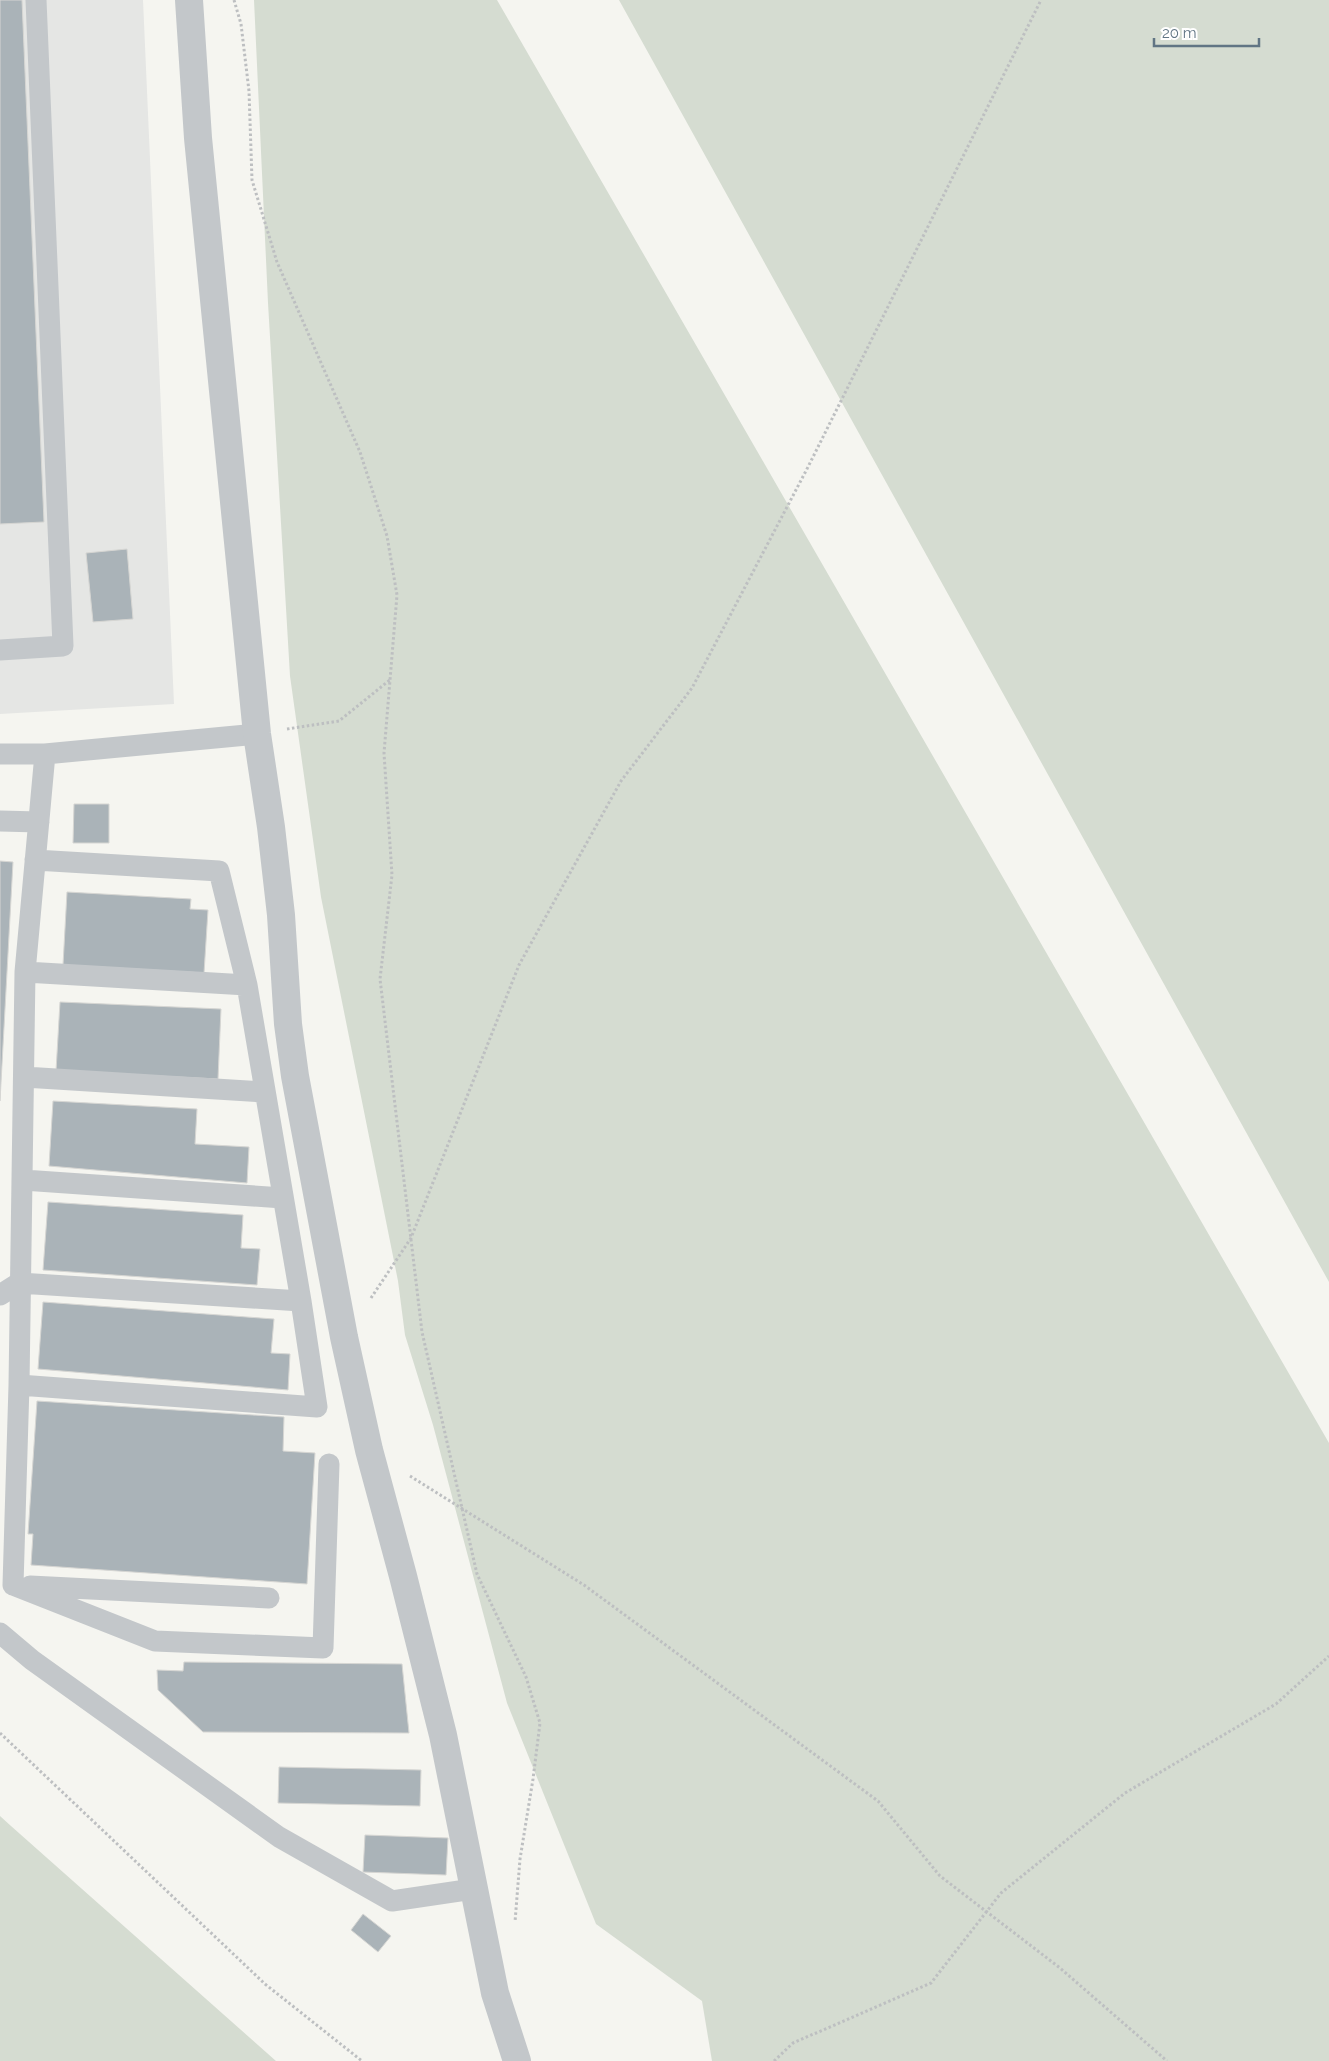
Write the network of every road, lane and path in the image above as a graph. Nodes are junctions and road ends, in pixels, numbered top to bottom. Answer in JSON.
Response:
{"nodes":[{"id":1,"x":36,"y":0,"type":"edge"},
{"id":2,"x":189,"y":0,"type":"edge"},
{"id":3,"x":234,"y":0,"type":"edge"},
{"id":4,"x":1040,"y":0,"type":"edge"},
{"id":5,"x":0,"y":650,"type":"edge"},
{"id":6,"x":391,"y":678,"type":"junction"},
{"id":7,"x":258,"y":734,"type":"junction"},
{"id":8,"x":0,"y":754,"type":"edge"},
{"id":9,"x":45,"y":754,"type":"junction"},
{"id":10,"x":0,"y":821,"type":"edge"},
{"id":11,"x":39,"y":822,"type":"junction"},
{"id":12,"x":35,"y":860,"type":"junction"},
{"id":13,"x":25,"y":972,"type":"junction"},
{"id":14,"x":247,"y":985,"type":"junction"},
{"id":15,"x":24,"y":1077,"type":"junction"},
{"id":16,"x":264,"y":1092,"type":"junction"},
{"id":17,"x":23,"y":1180,"type":"junction"},
{"id":18,"x":283,"y":1198,"type":"junction"},
{"id":19,"x":411,"y":1238,"type":"junction"},
{"id":20,"x":19,"y":1283,"type":"junction"},
{"id":21,"x":0,"y":1295,"type":"edge"},
{"id":22,"x":301,"y":1301,"type":"junction"},
{"id":23,"x":344,"y":1337,"type":"junction"},
{"id":24,"x":19,"y":1385,"type":"junction"},
{"id":25,"x":369,"y":1450,"type":"junction"},
{"id":26,"x":330,"y":1464,"type":"dead end"},
{"id":27,"x":464,"y":1510,"type":"junction"},
{"id":28,"x":13,"y":1585,"type":"junction"},
{"id":29,"x":269,"y":1598,"type":"dead end"},
{"id":30,"x":0,"y":1633,"type":"edge"},
{"id":31,"x":1329,"y":1656,"type":"edge"},
{"id":32,"x":0,"y":1733,"type":"edge"},
{"id":33,"x":473,"y":1889,"type":"junction"},
{"id":34,"x":987,"y":1912,"type":"junction"},
{"id":35,"x":515,"y":1929,"type":"dead end"},
{"id":36,"x":362,"y":2061,"type":"edge"},
{"id":37,"x":517,"y":2061,"type":"edge"},
{"id":38,"x":774,"y":2061,"type":"edge"},
{"id":39,"x":1167,"y":2061,"type":"edge"}],
"edges":[{"from":1,"to":5,"type":"lane"},
{"from":2,"to":7,"type":"street"},
{"from":3,"to":6,"type":"path"},
{"from":4,"to":19,"type":"path"},
{"from":6,"to":7,"type":"path"},
{"from":6,"to":19,"type":"path"},
{"from":7,"to":9,"type":"lane"},
{"from":7,"to":23,"type":"street"},
{"from":8,"to":9,"type":"lane"},
{"from":9,"to":11,"type":"lane"},
{"from":10,"to":11,"type":"lane"},
{"from":11,"to":12,"type":"lane"},
{"from":12,"to":13,"type":"lane"},
{"from":12,"to":14,"type":"lane"},
{"from":13,"to":14,"type":"lane"},
{"from":13,"to":15,"type":"lane"},
{"from":14,"to":16,"type":"lane"},
{"from":15,"to":16,"type":"lane"},
{"from":15,"to":17,"type":"lane"},
{"from":16,"to":18,"type":"lane"},
{"from":17,"to":18,"type":"lane"},
{"from":17,"to":20,"type":"lane"},
{"from":18,"to":22,"type":"lane"},
{"from":19,"to":23,"type":"path"},
{"from":19,"to":27,"type":"path"},
{"from":20,"to":21,"type":"lane"},
{"from":20,"to":22,"type":"lane"},
{"from":20,"to":24,"type":"lane"},
{"from":22,"to":24,"type":"lane"},
{"from":23,"to":25,"type":"street"},
{"from":24,"to":28,"type":"lane"},
{"from":25,"to":27,"type":"path"},
{"from":25,"to":33,"type":"street"},
{"from":26,"to":28,"type":"lane"},
{"from":27,"to":34,"type":"path"},
{"from":27,"to":35,"type":"path"},
{"from":28,"to":29,"type":"lane"},
{"from":30,"to":33,"type":"lane"},
{"from":31,"to":34,"type":"path"},
{"from":32,"to":36,"type":"path"},
{"from":33,"to":37,"type":"street"},
{"from":34,"to":38,"type":"path"},
{"from":34,"to":39,"type":"path"}]}
